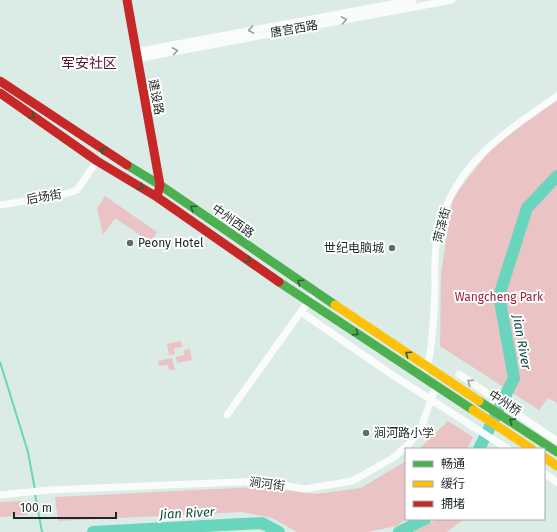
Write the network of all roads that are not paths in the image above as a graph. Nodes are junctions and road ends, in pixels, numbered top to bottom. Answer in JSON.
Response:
{"nodes":[{"id":1,"x":127,"y":0,"type":"edge"},
{"id":2,"x":132,"y":0,"type":"edge"},
{"id":3,"x":413,"y":0,"type":"edge"},
{"id":4,"x":452,"y":0,"type":"edge"},
{"id":5,"x":138,"y":55,"type":"junction"},
{"id":6,"x":0,"y":81,"type":"edge"},
{"id":7,"x":0,"y":93,"type":"edge"},
{"id":8,"x":557,"y":96,"type":"edge"},
{"id":9,"x":97,"y":161,"type":"junction"},
{"id":10,"x":163,"y":187,"type":"junction"},
{"id":11,"x":157,"y":197,"type":"junction"},
{"id":12,"x":0,"y":205,"type":"edge"},
{"id":13,"x":315,"y":292,"type":"junction"},
{"id":14,"x":308,"y":302,"type":"junction"},
{"id":15,"x":301,"y":312,"type":"junction"},
{"id":16,"x":427,"y":366,"type":"junction"},
{"id":17,"x":459,"y":374,"type":"dead end"},
{"id":18,"x":421,"y":376,"type":"junction"},
{"id":19,"x":453,"y":383,"type":"joint"},
{"id":20,"x":436,"y":386,"type":"junction"},
{"id":21,"x":446,"y":393,"type":"joint"},
{"id":22,"x":431,"y":399,"type":"junction"},
{"id":23,"x":227,"y":415,"type":"dead end"},
{"id":24,"x":547,"y":439,"type":"junction"},
{"id":25,"x":557,"y":441,"type":"edge"},
{"id":26,"x":506,"y":448,"type":"edge"},
{"id":27,"x":530,"y":448,"type":"edge"},
{"id":28,"x":557,"y":452,"type":"edge"},
{"id":29,"x":545,"y":458,"type":"edge"},
{"id":30,"x":557,"y":466,"type":"edge"},
{"id":31,"x":545,"y":474,"type":"edge"},
{"id":32,"x":557,"y":482,"type":"edge"},
{"id":33,"x":0,"y":495,"type":"edge"}],
"edges":[{"from":1,"to":5,"type":"main road","name":"建设路"},
{"from":2,"to":5,"type":"main road","name":"建设路"},
{"from":3,"to":5,"type":"street","name":"唐宫西路","one_way":true},
{"from":5,"to":4,"type":"street","name":"唐宫西路","one_way":true},
{"from":5,"to":10,"type":"main road","name":"建设路"},
{"from":10,"to":6,"type":"main road","name":"中州西路","one_way":true},
{"from":7,"to":9,"type":"main road","name":"中州西路","one_way":true},
{"from":8,"to":16,"type":"street","name":"菏泽街"},
{"from":9,"to":11,"type":"main road","name":"中州西路","one_way":true},
{"from":9,"to":12,"type":"street","name":"后场街"},
{"from":10,"to":11,"type":"main road","name":"建设路"},
{"from":13,"to":10,"type":"main road","name":"中州西路","one_way":true},
{"from":11,"to":14,"type":"main road","name":"中州西路","one_way":true},
{"from":13,"to":14,"type":"street"},
{"from":16,"to":13,"type":"main road","name":"中州西路","one_way":true},
{"from":14,"to":15,"type":"street"},
{"from":14,"to":18,"type":"main road","name":"中州西路","one_way":true},
{"from":15,"to":22,"type":"street"},
{"from":15,"to":23,"type":"street"},
{"from":16,"to":18,"type":"street","name":"菏泽街"},
{"from":16,"to":19,"type":"main road","name":"中州西路"},
{"from":24,"to":17,"type":"street","one_way":true},
{"from":18,"to":20,"type":"main road","name":"中州西路"},
{"from":24,"to":19,"type":"main road","name":"中州桥","one_way":true},
{"from":20,"to":21,"type":"main road","name":"中州西路"},
{"from":20,"to":22,"type":"street","name":"涧河街"},
{"from":21,"to":27,"type":"main road","name":"中州桥"},
{"from":22,"to":26,"type":"street"},
{"from":22,"to":33,"type":"street","name":"涧河街"},
{"from":24,"to":25,"type":"street"},
{"from":24,"to":28,"type":"main road","name":"中州桥"},
{"from":29,"to":30,"type":"main road"},
{"from":31,"to":32,"type":"street"}]}
